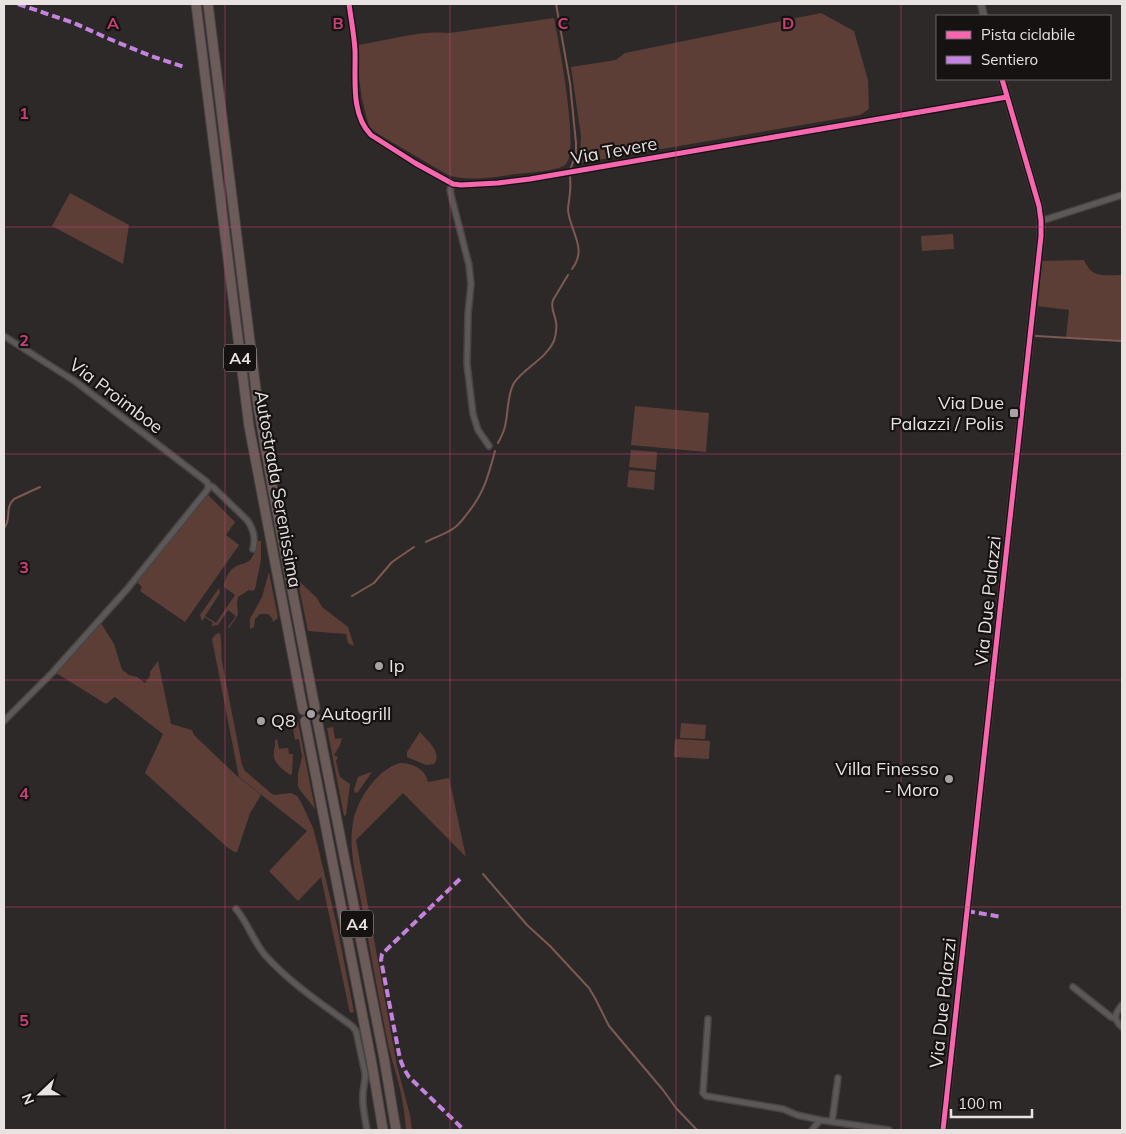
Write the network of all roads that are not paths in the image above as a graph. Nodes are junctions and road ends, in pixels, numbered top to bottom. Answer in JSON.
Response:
{"nodes":[{"id":1,"x":196,"y":4,"type":"edge"},
{"id":2,"x":208,"y":4,"type":"edge"},
{"id":3,"x":348,"y":4,"type":"edge"},
{"id":4,"x":1002,"y":80,"type":"edge"},
{"id":5,"x":1007,"y":97,"type":"junction"},
{"id":6,"x":452,"y":184,"type":"junction"},
{"id":7,"x":1122,"y":194,"type":"edge"},
{"id":8,"x":1041,"y":221,"type":"junction"},
{"id":9,"x":4,"y":336,"type":"edge"},
{"id":10,"x":489,"y":446,"type":"dead end"},
{"id":11,"x":208,"y":485,"type":"junction"},
{"id":12,"x":253,"y":549,"type":"dead end"},
{"id":13,"x":315,"y":708,"type":"dead end"},
{"id":14,"x":303,"y":710,"type":"dead end"},
{"id":15,"x":317,"y":719,"type":"dead end"},
{"id":16,"x":4,"y":722,"type":"edge"},
{"id":17,"x":305,"y":722,"type":"dead end"},
{"id":18,"x":236,"y":909,"type":"dead end"},
{"id":19,"x":1073,"y":987,"type":"dead end"},
{"id":20,"x":1122,"y":1005,"type":"edge"},
{"id":21,"x":708,"y":1018,"type":"dead end"},
{"id":22,"x":1116,"y":1019,"type":"junction"},
{"id":23,"x":1122,"y":1027,"type":"edge"},
{"id":24,"x":838,"y":1078,"type":"dead end"},
{"id":25,"x":820,"y":1120,"type":"junction"},
{"id":26,"x":832,"y":1122,"type":"junction"},
{"id":27,"x":367,"y":1130,"type":"edge"},
{"id":28,"x":383,"y":1130,"type":"edge"},
{"id":29,"x":396,"y":1130,"type":"edge"},
{"id":30,"x":812,"y":1130,"type":"edge"},
{"id":31,"x":889,"y":1130,"type":"edge"},
{"id":32,"x":943,"y":1130,"type":"edge"}],
"edges":[{"from":1,"to":14,"type":"highway","name":"Autostrada Serenissima","number":"A4"},
{"from":2,"to":13,"type":"highway","name":"Autostrada Serenissima","number":"A4"},
{"from":3,"to":6,"type":"street"},
{"from":4,"to":5,"type":"street","name":"Via Due Palazzi"},
{"from":5,"to":6,"type":"street","name":"Via Tevere"},
{"from":5,"to":8,"type":"street","name":"Via Due Palazzi"},
{"from":6,"to":10,"type":"street"},
{"from":7,"to":8,"type":"street"},
{"from":8,"to":32,"type":"street","name":"Via Due Palazzi"},
{"from":9,"to":11,"type":"street","name":"Via Proimboe"},
{"from":11,"to":12,"type":"street","name":"Via Proimboe"},
{"from":11,"to":16,"type":"street"},
{"from":15,"to":29,"type":"highway","number":"A4"},
{"from":17,"to":28,"type":"highway","number":"A4"},
{"from":18,"to":27,"type":"street"},
{"from":19,"to":22,"type":"street"},
{"from":20,"to":22,"type":"street"},
{"from":21,"to":25,"type":"street"},
{"from":22,"to":23,"type":"street"},
{"from":24,"to":26,"type":"street"},
{"from":25,"to":26,"type":"street"},
{"from":25,"to":30,"type":"street"},
{"from":26,"to":31,"type":"street"}]}
